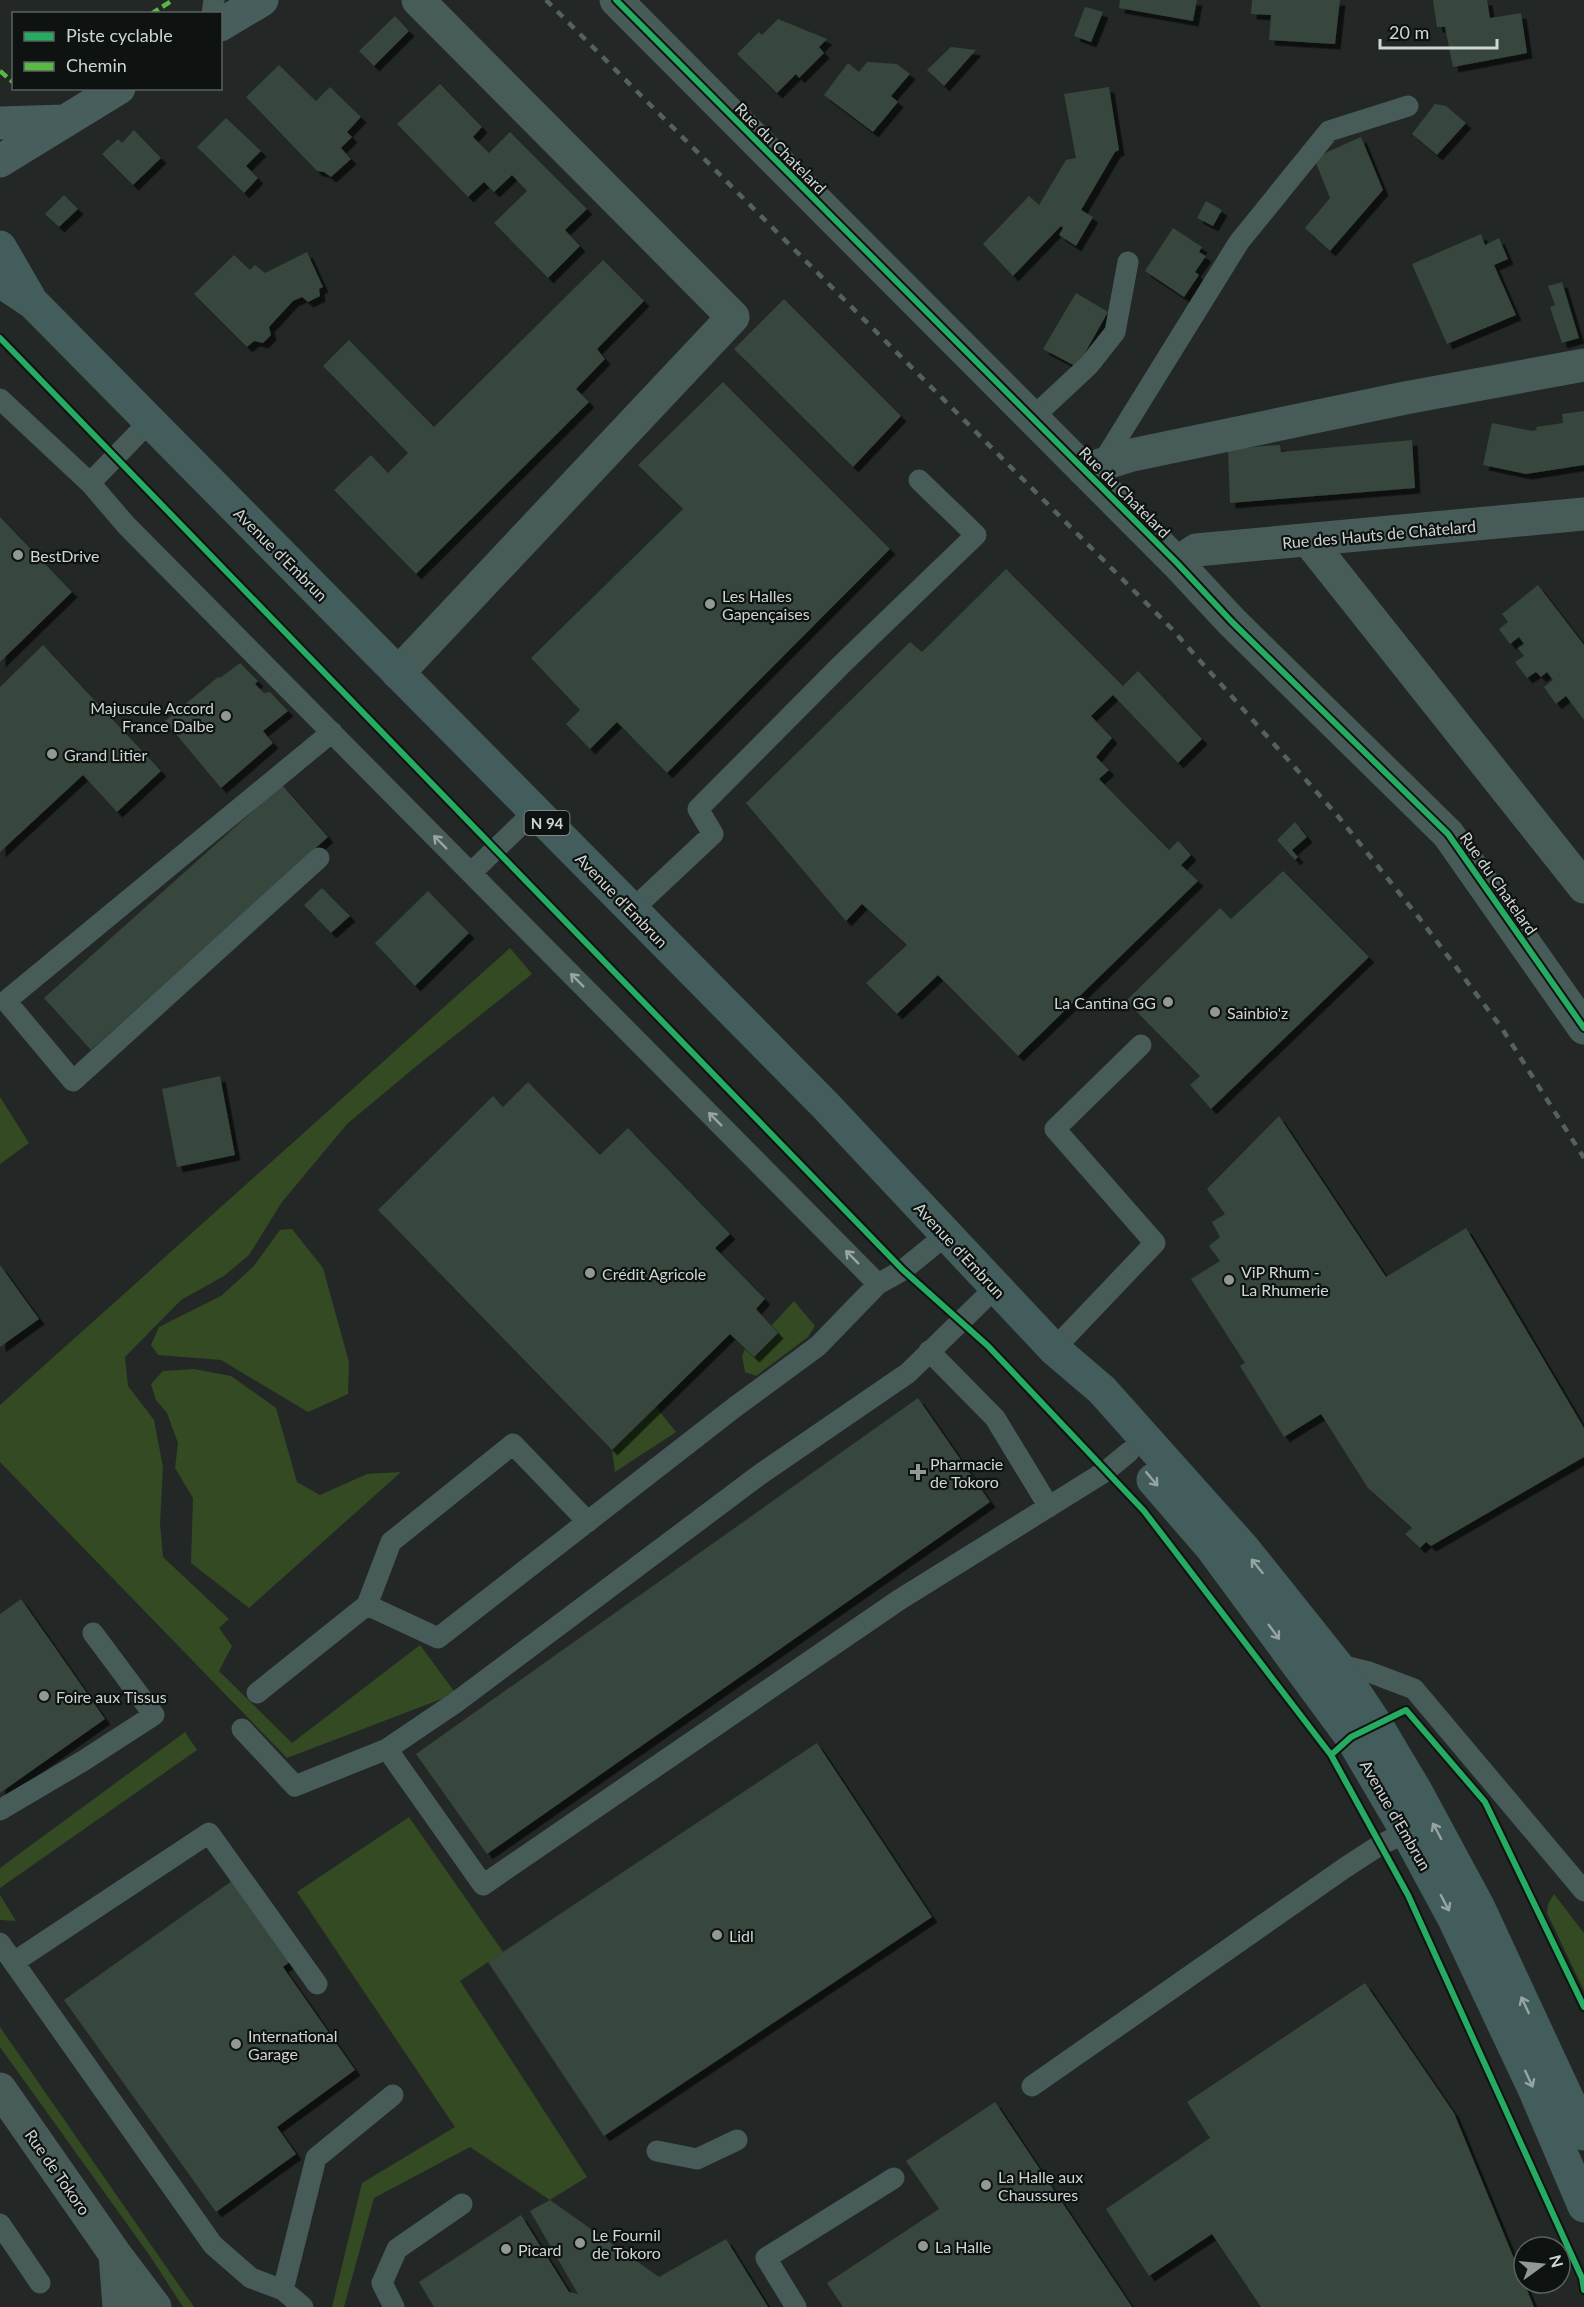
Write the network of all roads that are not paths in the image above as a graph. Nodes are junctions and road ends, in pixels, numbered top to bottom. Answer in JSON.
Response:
{"nodes":[{"id":1,"x":262,"y":0,"type":"edge"},
{"id":2,"x":417,"y":0,"type":"edge"},
{"id":3,"x":616,"y":0,"type":"edge"},
{"id":4,"x":222,"y":24,"type":"edge"},
{"id":5,"x":116,"y":90,"type":"edge"},
{"id":6,"x":1408,"y":106,"type":"dead end"},
{"id":7,"x":67,"y":121,"type":"junction"},
{"id":8,"x":0,"y":123,"type":"edge"},
{"id":9,"x":0,"y":161,"type":"edge"},
{"id":10,"x":0,"y":247,"type":"edge"},
{"id":11,"x":1128,"y":262,"type":"dead end"},
{"id":12,"x":0,"y":281,"type":"edge"},
{"id":13,"x":33,"y":303,"type":"junction"},
{"id":14,"x":1584,"y":365,"type":"edge"},
{"id":15,"x":0,"y":399,"type":"edge"},
{"id":16,"x":1032,"y":419,"type":"junction"},
{"id":17,"x":150,"y":421,"type":"junction"},
{"id":18,"x":1092,"y":468,"type":"junction"},
{"id":19,"x":919,"y":480,"type":"dead end"},
{"id":20,"x":90,"y":483,"type":"junction"},
{"id":21,"x":1584,"y":514,"type":"edge"},
{"id":22,"x":1309,"y":541,"type":"junction"},
{"id":23,"x":1177,"y":563,"type":"junction"},
{"id":24,"x":398,"y":673,"type":"junction"},
{"id":25,"x":332,"y":732,"type":"junction"},
{"id":26,"x":535,"y":811,"type":"junction"},
{"id":27,"x":320,"y":858,"type":"dead end"},
{"id":28,"x":471,"y":873,"type":"junction"},
{"id":29,"x":1584,"y":887,"type":"edge"},
{"id":30,"x":632,"y":910,"type":"junction"},
{"id":31,"x":1584,"y":1028,"type":"edge"},
{"id":32,"x":1141,"y":1045,"type":"dead end"},
{"id":33,"x":946,"y":1234,"type":"junction"},
{"id":34,"x":878,"y":1284,"type":"junction"},
{"id":35,"x":995,"y":1288,"type":"junction"},
{"id":36,"x":1054,"y":1349,"type":"junction"},
{"id":37,"x":929,"y":1351,"type":"junction"},
{"id":38,"x":1130,"y":1452,"type":"junction"},
{"id":39,"x":1049,"y":1507,"type":"junction"},
{"id":40,"x":588,"y":1522,"type":"junction"},
{"id":41,"x":367,"y":1605,"type":"junction"},
{"id":42,"x":93,"y":1633,"type":"dead end"},
{"id":43,"x":1336,"y":1664,"type":"junction"},
{"id":44,"x":257,"y":1693,"type":"dead end"},
{"id":45,"x":242,"y":1729,"type":"dead end"},
{"id":46,"x":387,"y":1749,"type":"junction"},
{"id":47,"x":0,"y":1809,"type":"edge"},
{"id":48,"x":1407,"y":1832,"type":"junction"},
{"id":49,"x":1584,"y":1891,"type":"edge"},
{"id":50,"x":0,"y":1943,"type":"edge"},
{"id":51,"x":14,"y":1962,"type":"junction"},
{"id":52,"x":317,"y":1984,"type":"dead end"},
{"id":53,"x":1032,"y":2086,"type":"dead end"},
{"id":54,"x":0,"y":2090,"type":"edge"},
{"id":55,"x":393,"y":2095,"type":"dead end"},
{"id":56,"x":1584,"y":2134,"type":"edge"},
{"id":57,"x":737,"y":2140,"type":"dead end"},
{"id":58,"x":657,"y":2151,"type":"dead end"},
{"id":59,"x":894,"y":2178,"type":"dead end"},
{"id":60,"x":462,"y":2204,"type":"dead end"},
{"id":61,"x":1584,"y":2206,"type":"edge"},
{"id":62,"x":0,"y":2224,"type":"edge"},
{"id":63,"x":115,"y":2254,"type":"junction"},
{"id":64,"x":40,"y":2283,"type":"dead end"},
{"id":65,"x":283,"y":2290,"type":"junction"},
{"id":66,"x":118,"y":2306,"type":"edge"},
{"id":67,"x":155,"y":2307,"type":"edge"},
{"id":68,"x":303,"y":2307,"type":"edge"},
{"id":69,"x":394,"y":2307,"type":"edge"},
{"id":70,"x":796,"y":2307,"type":"edge"}],
"edges":[{"from":1,"to":4,"type":"main road"},
{"from":2,"to":24,"type":"street"},
{"from":3,"to":16,"type":"street","name":"Rue du Chatelard"},
{"from":5,"to":7,"type":"main road"},
{"from":6,"to":18,"type":"lane"},
{"from":7,"to":8,"type":"main road"},
{"from":7,"to":9,"type":"main road"},
{"from":10,"to":13,"type":"main road","name":"Avenue d'Embrun","number":"N 94"},
{"from":11,"to":16,"type":"lane"},
{"from":12,"to":13,"type":"main road","name":"Avenue d'Embrun","number":"N 94"},
{"from":13,"to":17,"type":"main road","name":"Avenue d'Embrun","number":"N 94"},
{"from":14,"to":18,"type":"street"},
{"from":15,"to":20,"type":"lane"},
{"from":16,"to":18,"type":"street","name":"Rue du Chatelard"},
{"from":17,"to":20,"type":"lane"},
{"from":17,"to":24,"type":"main road","name":"Avenue d'Embrun","number":"N 94"},
{"from":18,"to":23,"type":"street","name":"Rue du Chatelard"},
{"from":19,"to":30,"type":"lane"},
{"from":20,"to":25,"type":"lane"},
{"from":21,"to":22,"type":"street","name":"Rue des Hauts de Châtelard"},
{"from":22,"to":23,"type":"street","name":"Rue des Hauts de Châtelard"},
{"from":22,"to":29,"type":"street"},
{"from":23,"to":31,"type":"street","name":"Rue du Chatelard"},
{"from":24,"to":26,"type":"main road","name":"Avenue d'Embrun","number":"N 94"},
{"from":25,"to":27,"type":"lane"},
{"from":28,"to":25,"type":"lane","one_way":true},
{"from":26,"to":28,"type":"lane"},
{"from":26,"to":30,"type":"main road","name":"Avenue d'Embrun","number":"N 94"},
{"from":34,"to":28,"type":"lane","one_way":true},
{"from":30,"to":33,"type":"main road","name":"Avenue d'Embrun","number":"N 94"},
{"from":32,"to":36,"type":"lane"},
{"from":33,"to":34,"type":"lane"},
{"from":33,"to":35,"type":"main road","name":"Avenue d'Embrun","number":"N 94"},
{"from":34,"to":40,"type":"lane"},
{"from":35,"to":36,"type":"main road","name":"Avenue d'Embrun","number":"N 94"},
{"from":35,"to":37,"type":"lane"},
{"from":36,"to":38,"type":"main road","name":"Avenue d'Embrun","number":"N 94"},
{"from":43,"to":36,"type":"main road","name":"Avenue d'Embrun","number":"N 94","one_way":true},
{"from":37,"to":39,"type":"lane"},
{"from":37,"to":46,"type":"lane"},
{"from":38,"to":39,"type":"lane"},
{"from":38,"to":48,"type":"main road","name":"Avenue d'Embrun","number":"N 94","one_way":true},
{"from":39,"to":46,"type":"lane"},
{"from":40,"to":41,"type":"lane"},
{"from":40,"to":41,"type":"lane"},
{"from":41,"to":44,"type":"lane"},
{"from":42,"to":47,"type":"lane"},
{"from":43,"to":49,"type":"lane"},
{"from":56,"to":43,"type":"main road","name":"Avenue d'Embrun","number":"N 94","one_way":true},
{"from":45,"to":46,"type":"lane"},
{"from":48,"to":53,"type":"lane"},
{"from":48,"to":61,"type":"main road","name":"Avenue d'Embrun","number":"N 94","one_way":true},
{"from":50,"to":51,"type":"lane"},
{"from":51,"to":52,"type":"lane"},
{"from":51,"to":65,"type":"lane"},
{"from":54,"to":63,"type":"street","name":"Rue de Tokoro"},
{"from":55,"to":65,"type":"lane"},
{"from":57,"to":58,"type":"lane"},
{"from":59,"to":70,"type":"lane"},
{"from":60,"to":69,"type":"lane"},
{"from":62,"to":64,"type":"lane"},
{"from":63,"to":66,"type":"street"},
{"from":63,"to":67,"type":"street","name":"Rue de Tokoro"},
{"from":65,"to":68,"type":"lane"}]}
